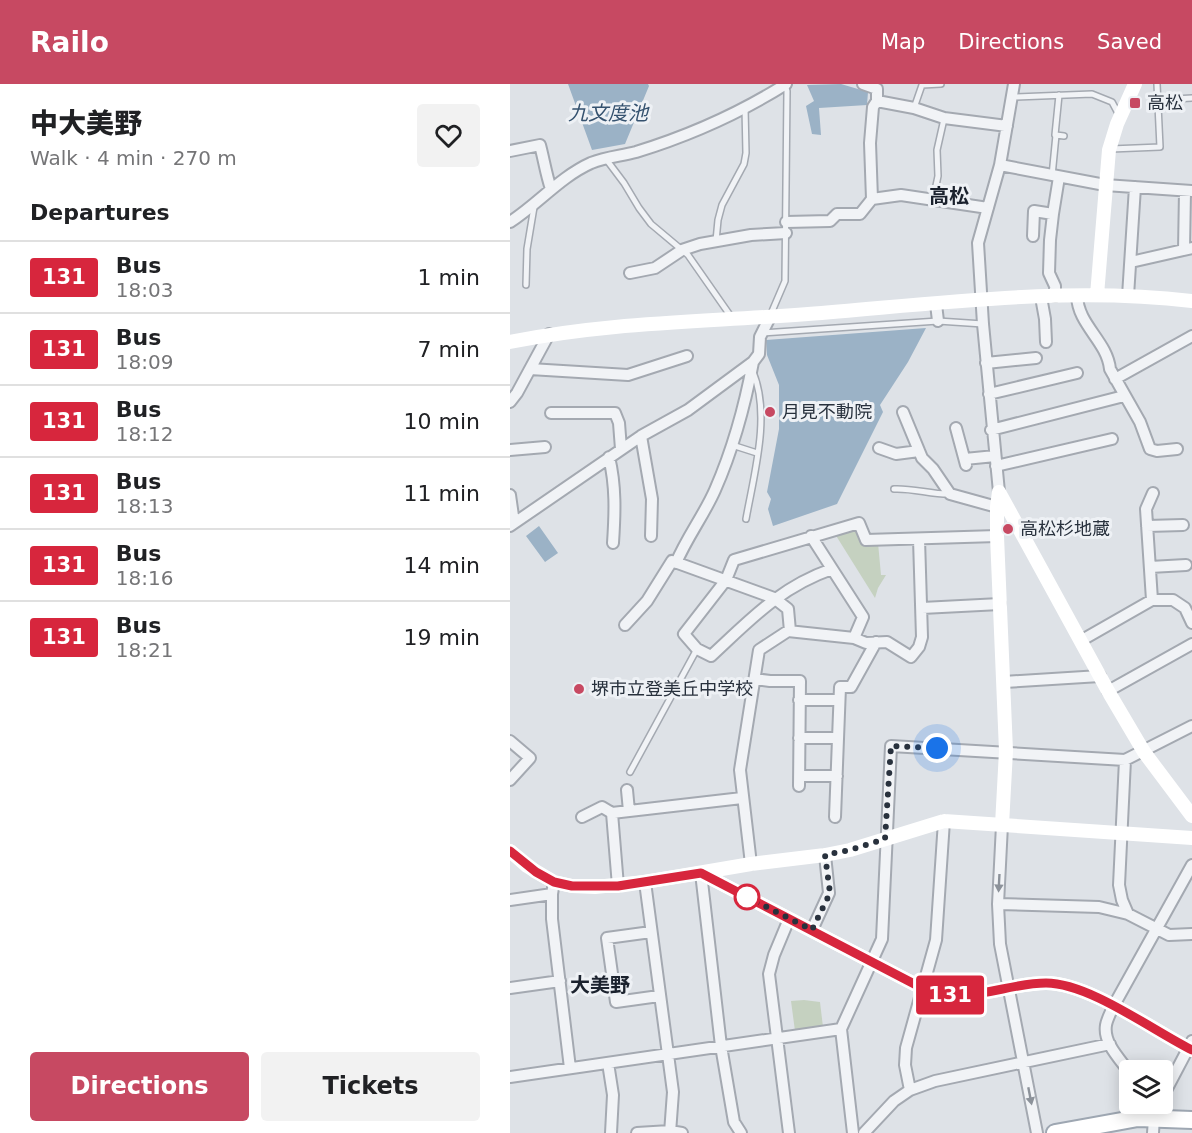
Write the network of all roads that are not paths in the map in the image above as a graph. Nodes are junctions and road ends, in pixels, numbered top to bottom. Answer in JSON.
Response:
{"nodes":[{"id":1,"x":786,"y":84,"type":"edge"},
{"id":2,"x":862,"y":84,"type":"edge"},
{"id":3,"x":941,"y":84,"type":"edge"},
{"id":4,"x":1014,"y":84,"type":"edge"},
{"id":5,"x":1137,"y":84,"type":"edge"},
{"id":6,"x":1157,"y":84,"type":"edge"},
{"id":7,"x":878,"y":91,"type":"edge"},
{"id":8,"x":1059,"y":95,"type":"junction"},
{"id":9,"x":1013,"y":97,"type":"junction"},
{"id":10,"x":1192,"y":98,"type":"edge"},
{"id":11,"x":1157,"y":100,"type":"junction"},
{"id":12,"x":745,"y":107,"type":"junction"},
{"id":13,"x":914,"y":108,"type":"junction"},
{"id":14,"x":1120,"y":117,"type":"junction"},
{"id":15,"x":944,"y":118,"type":"junction"},
{"id":16,"x":1007,"y":126,"type":"junction"},
{"id":17,"x":1054,"y":135,"type":"dead end"},
{"id":18,"x":1064,"y":136,"type":"dead end"},
{"id":19,"x":1109,"y":150,"type":"junction"},
{"id":20,"x":510,"y":151,"type":"edge"},
{"id":21,"x":605,"y":158,"type":"junction"},
{"id":22,"x":1000,"y":165,"type":"junction"},
{"id":23,"x":1056,"y":176,"type":"junction"},
{"id":24,"x":1105,"y":185,"type":"junction"},
{"id":25,"x":1136,"y":187,"type":"junction"},
{"id":26,"x":551,"y":189,"type":"junction"},
{"id":27,"x":1189,"y":191,"type":"edge"},
{"id":28,"x":872,"y":200,"type":"junction"},
{"id":29,"x":933,"y":200,"type":"junction"},
{"id":30,"x":534,"y":205,"type":"junction"},
{"id":31,"x":988,"y":208,"type":"junction"},
{"id":32,"x":1053,"y":213,"type":"junction"},
{"id":33,"x":510,"y":220,"type":"edge"},
{"id":34,"x":786,"y":227,"type":"junction"},
{"id":35,"x":1033,"y":236,"type":"dead end"},
{"id":36,"x":716,"y":241,"type":"junction"},
{"id":37,"x":1188,"y":249,"type":"edge"},
{"id":38,"x":682,"y":250,"type":"junction"},
{"id":39,"x":1131,"y":262,"type":"junction"},
{"id":40,"x":630,"y":273,"type":"dead end"},
{"id":41,"x":526,"y":285,"type":"dead end"},
{"id":42,"x":1097,"y":295,"type":"junction"},
{"id":43,"x":1055,"y":296,"type":"junction"},
{"id":44,"x":1077,"y":296,"type":"junction"},
{"id":45,"x":1128,"y":296,"type":"junction"},
{"id":46,"x":1041,"y":297,"type":"junction"},
{"id":47,"x":981,"y":301,"type":"junction"},
{"id":48,"x":1192,"y":301,"type":"edge"},
{"id":49,"x":936,"y":304,"type":"junction"},
{"id":50,"x":770,"y":317,"type":"junction"},
{"id":51,"x":734,"y":320,"type":"junction"},
{"id":52,"x":938,"y":321,"type":"junction"},
{"id":53,"x":982,"y":324,"type":"junction"},
{"id":54,"x":762,"y":333,"type":"junction"},
{"id":55,"x":549,"y":334,"type":"junction"},
{"id":56,"x":1192,"y":336,"type":"edge"},
{"id":57,"x":510,"y":342,"type":"edge"},
{"id":58,"x":1046,"y":342,"type":"dead end"},
{"id":59,"x":687,"y":356,"type":"dead end"},
{"id":60,"x":1036,"y":358,"type":"dead end"},
{"id":61,"x":986,"y":363,"type":"junction"},
{"id":62,"x":752,"y":365,"type":"junction"},
{"id":63,"x":530,"y":369,"type":"junction"},
{"id":64,"x":1077,"y":373,"type":"dead end"},
{"id":65,"x":1115,"y":379,"type":"junction"},
{"id":66,"x":988,"y":394,"type":"junction"},
{"id":67,"x":1124,"y":396,"type":"junction"},
{"id":68,"x":510,"y":402,"type":"edge"},
{"id":69,"x":903,"y":412,"type":"dead end"},
{"id":70,"x":550,"y":413,"type":"dead end"},
{"id":71,"x":955,"y":428,"type":"dead end"},
{"id":72,"x":992,"y":430,"type":"junction"},
{"id":73,"x":641,"y":436,"type":"junction"},
{"id":74,"x":1107,"y":444,"type":"dead end"},
{"id":75,"x":731,"y":445,"type":"junction"},
{"id":76,"x":544,"y":447,"type":"dead end"},
{"id":77,"x":879,"y":448,"type":"dead end"},
{"id":78,"x":621,"y":449,"type":"junction"},
{"id":79,"x":1177,"y":449,"type":"dead end"},
{"id":80,"x":510,"y":450,"type":"edge"},
{"id":81,"x":919,"y":451,"type":"junction"},
{"id":82,"x":757,"y":453,"type":"junction"},
{"id":83,"x":609,"y":457,"type":"junction"},
{"id":84,"x":996,"y":461,"type":"junction"},
{"id":85,"x":894,"y":489,"type":"dead end"},
{"id":86,"x":999,"y":492,"type":"junction"},
{"id":87,"x":1153,"y":493,"type":"dead end"},
{"id":88,"x":950,"y":494,"type":"junction"},
{"id":89,"x":510,"y":495,"type":"edge"},
{"id":90,"x":997,"y":507,"type":"junction"},
{"id":91,"x":746,"y":519,"type":"dead end"},
{"id":92,"x":512,"y":524,"type":"edge"},
{"id":93,"x":1183,"y":525,"type":"dead end"},
{"id":94,"x":1148,"y":526,"type":"junction"},
{"id":95,"x":651,"y":536,"type":"dead end"},
{"id":96,"x":811,"y":536,"type":"junction"},
{"id":97,"x":997,"y":536,"type":"junction"},
{"id":98,"x":919,"y":539,"type":"junction"},
{"id":99,"x":613,"y":543,"type":"dead end"},
{"id":100,"x":676,"y":563,"type":"junction"},
{"id":101,"x":1186,"y":565,"type":"dead end"},
{"id":102,"x":1150,"y":567,"type":"junction"},
{"id":103,"x":832,"y":569,"type":"junction"},
{"id":104,"x":726,"y":580,"type":"junction"},
{"id":105,"x":774,"y":598,"type":"junction"},
{"id":106,"x":1152,"y":600,"type":"junction"},
{"id":107,"x":999,"y":604,"type":"junction"},
{"id":108,"x":922,"y":608,"type":"junction"},
{"id":109,"x":1192,"y":623,"type":"edge"},
{"id":110,"x":625,"y":625,"type":"dead end"},
{"id":111,"x":790,"y":631,"type":"junction"},
{"id":112,"x":854,"y":638,"type":"junction"},
{"id":113,"x":1082,"y":640,"type":"junction"},
{"id":114,"x":876,"y":642,"type":"junction"},
{"id":115,"x":1192,"y":644,"type":"edge"},
{"id":116,"x":697,"y":649,"type":"junction"},
{"id":117,"x":1100,"y":676,"type":"junction"},
{"id":118,"x":754,"y":679,"type":"junction"},
{"id":119,"x":1004,"y":682,"type":"junction"},
{"id":120,"x":1108,"y":691,"type":"junction"},
{"id":121,"x":799,"y":700,"type":"junction"},
{"id":122,"x":839,"y":700,"type":"junction"},
{"id":123,"x":1192,"y":726,"type":"edge"},
{"id":124,"x":799,"y":738,"type":"junction"},
{"id":125,"x":838,"y":738,"type":"junction"},
{"id":126,"x":510,"y":741,"type":"edge"},
{"id":127,"x":1005,"y":751,"type":"junction"},
{"id":128,"x":1144,"y":752,"type":"junction"},
{"id":129,"x":1125,"y":760,"type":"junction"},
{"id":130,"x":630,"y":772,"type":"dead end"},
{"id":131,"x":837,"y":776,"type":"junction"},
{"id":132,"x":510,"y":780,"type":"edge"},
{"id":133,"x":627,"y":790,"type":"dead end"},
{"id":134,"x":742,"y":798,"type":"junction"},
{"id":135,"x":630,"y":811,"type":"junction"},
{"id":136,"x":612,"y":813,"type":"junction"},
{"id":137,"x":1192,"y":816,"type":"edge"},
{"id":138,"x":582,"y":817,"type":"dead end"},
{"id":139,"x":835,"y":817,"type":"dead end"},
{"id":140,"x":944,"y":821,"type":"junction"},
{"id":141,"x":1002,"y":825,"type":"junction"},
{"id":142,"x":1122,"y":832,"type":"junction"},
{"id":143,"x":1192,"y":837,"type":"edge"},
{"id":144,"x":885,"y":839,"type":"junction"},
{"id":145,"x":510,"y":851,"type":"edge"},
{"id":146,"x":825,"y":855,"type":"junction"},
{"id":147,"x":751,"y":864,"type":"junction"},
{"id":148,"x":1192,"y":865,"type":"edge"},
{"id":149,"x":701,"y":873,"type":"junction"},
{"id":150,"x":645,"y":882,"type":"junction"},
{"id":151,"x":618,"y":886,"type":"junction"},
{"id":152,"x":553,"y":888,"type":"junction"},
{"id":153,"x":510,"y":900,"type":"edge"},
{"id":154,"x":998,"y":904,"type":"junction"},
{"id":155,"x":1128,"y":914,"type":"junction"},
{"id":156,"x":789,"y":919,"type":"junction"},
{"id":157,"x":1157,"y":929,"type":"junction"},
{"id":158,"x":812,"y":930,"type":"junction"},
{"id":159,"x":651,"y":932,"type":"junction"},
{"id":160,"x":1192,"y":934,"type":"edge"},
{"id":161,"x":872,"y":963,"type":"junction"},
{"id":162,"x":560,"y":981,"type":"junction"},
{"id":163,"x":1008,"y":987,"type":"junction"},
{"id":164,"x":510,"y":988,"type":"edge"},
{"id":165,"x":922,"y":988,"type":"junction"},
{"id":166,"x":659,"y":996,"type":"junction"},
{"id":167,"x":1113,"y":1007,"type":"junction"},
{"id":168,"x":841,"y":1029,"type":"junction"},
{"id":169,"x":777,"y":1037,"type":"junction"},
{"id":170,"x":1110,"y":1044,"type":"junction"},
{"id":171,"x":721,"y":1046,"type":"junction"},
{"id":172,"x":1190,"y":1046,"type":"edge"},
{"id":173,"x":668,"y":1053,"type":"junction"},
{"id":174,"x":1121,"y":1060,"type":"edge"},
{"id":175,"x":608,"y":1063,"type":"junction"},
{"id":176,"x":1023,"y":1064,"type":"junction"},
{"id":177,"x":570,"y":1068,"type":"junction"},
{"id":178,"x":510,"y":1077,"type":"edge"},
{"id":179,"x":1173,"y":1078,"type":"edge"},
{"id":180,"x":910,"y":1090,"type":"junction"},
{"id":181,"x":1154,"y":1115,"type":"edge"},
{"id":182,"x":1192,"y":1120,"type":"edge"},
{"id":183,"x":670,"y":1132,"type":"edge"},
{"id":184,"x":865,"y":1132,"type":"edge"},
{"id":185,"x":611,"y":1133,"type":"edge"},
{"id":186,"x":637,"y":1133,"type":"edge"},
{"id":187,"x":682,"y":1133,"type":"edge"},
{"id":188,"x":741,"y":1133,"type":"edge"},
{"id":189,"x":789,"y":1133,"type":"edge"},
{"id":190,"x":853,"y":1133,"type":"edge"},
{"id":191,"x":1037,"y":1133,"type":"edge"},
{"id":192,"x":1054,"y":1133,"type":"edge"}],
"edges":[{"from":1,"to":12,"type":"street"},
{"from":1,"to":34,"type":"lane"},
{"from":2,"to":7,"type":"street"},
{"from":3,"to":13,"type":"lane"},
{"from":4,"to":9,"type":"street"},
{"from":5,"to":14,"type":"street"},
{"from":6,"to":11,"type":"lane"},
{"from":7,"to":13,"type":"street"},
{"from":7,"to":28,"type":"street"},
{"from":8,"to":9,"type":"lane"},
{"from":8,"to":14,"type":"lane"},
{"from":8,"to":17,"type":"lane"},
{"from":9,"to":16,"type":"street"},
{"from":10,"to":11,"type":"lane"},
{"from":11,"to":19,"type":"lane"},
{"from":12,"to":21,"type":"street"},
{"from":12,"to":36,"type":"lane"},
{"from":13,"to":15,"type":"street"},
{"from":14,"to":19,"type":"street"},
{"from":15,"to":16,"type":"street"},
{"from":15,"to":29,"type":"lane"},
{"from":16,"to":22,"type":"street"},
{"from":18,"to":23,"type":"lane"},
{"from":19,"to":24,"type":"street"},
{"from":20,"to":26,"type":"street"},
{"from":21,"to":26,"type":"street"},
{"from":21,"to":38,"type":"lane"},
{"from":22,"to":23,"type":"street"},
{"from":22,"to":31,"type":"street"},
{"from":23,"to":24,"type":"street"},
{"from":23,"to":32,"type":"street"},
{"from":24,"to":25,"type":"street"},
{"from":24,"to":42,"type":"street"},
{"from":25,"to":27,"type":"street"},
{"from":25,"to":39,"type":"street"},
{"from":26,"to":30,"type":"street"},
{"from":27,"to":37,"type":"street"},
{"from":28,"to":29,"type":"street"},
{"from":28,"to":34,"type":"street"},
{"from":29,"to":31,"type":"street"},
{"from":30,"to":33,"type":"street"},
{"from":30,"to":41,"type":"lane"},
{"from":31,"to":47,"type":"street"},
{"from":32,"to":35,"type":"street"},
{"from":32,"to":43,"type":"street"},
{"from":34,"to":36,"type":"street"},
{"from":34,"to":50,"type":"lane"},
{"from":36,"to":38,"type":"street"},
{"from":37,"to":39,"type":"street"},
{"from":38,"to":40,"type":"street"},
{"from":38,"to":51,"type":"lane"},
{"from":39,"to":45,"type":"street"},
{"from":42,"to":44,"type":"street"},
{"from":42,"to":45,"type":"street"},
{"from":43,"to":44,"type":"street"},
{"from":43,"to":46,"type":"street"},
{"from":44,"to":65,"type":"street"},
{"from":45,"to":48,"type":"street"},
{"from":46,"to":47,"type":"street"},
{"from":46,"to":58,"type":"street"},
{"from":47,"to":49,"type":"street"},
{"from":47,"to":53,"type":"street"},
{"from":49,"to":50,"type":"street"},
{"from":49,"to":52,"type":"street"},
{"from":50,"to":51,"type":"street"},
{"from":50,"to":54,"type":"street"},
{"from":51,"to":55,"type":"street"},
{"from":52,"to":53,"type":"lane"},
{"from":52,"to":54,"type":"lane"},
{"from":53,"to":61,"type":"street"},
{"from":54,"to":62,"type":"street"},
{"from":55,"to":57,"type":"street"},
{"from":55,"to":63,"type":"street"},
{"from":56,"to":65,"type":"street"},
{"from":59,"to":63,"type":"street"},
{"from":60,"to":61,"type":"street"},
{"from":61,"to":66,"type":"street"},
{"from":62,"to":73,"type":"street"},
{"from":62,"to":75,"type":"street"},
{"from":62,"to":82,"type":"lane"},
{"from":63,"to":68,"type":"street"},
{"from":64,"to":66,"type":"street"},
{"from":65,"to":67,"type":"street"},
{"from":66,"to":72,"type":"street"},
{"from":67,"to":72,"type":"street"},
{"from":67,"to":79,"type":"street"},
{"from":69,"to":81,"type":"street"},
{"from":70,"to":78,"type":"street"},
{"from":71,"to":84,"type":"street"},
{"from":72,"to":84,"type":"street"},
{"from":73,"to":78,"type":"street"},
{"from":73,"to":95,"type":"street"},
{"from":74,"to":84,"type":"street"},
{"from":75,"to":82,"type":"lane"},
{"from":75,"to":100,"type":"street"},
{"from":76,"to":80,"type":"street"},
{"from":77,"to":81,"type":"street"},
{"from":78,"to":83,"type":"street"},
{"from":81,"to":88,"type":"street"},
{"from":82,"to":91,"type":"lane"},
{"from":83,"to":92,"type":"street"},
{"from":83,"to":99,"type":"street"},
{"from":84,"to":86,"type":"street"},
{"from":85,"to":88,"type":"lane"},
{"from":86,"to":90,"type":"street"},
{"from":86,"to":113,"type":"street"},
{"from":87,"to":94,"type":"street"},
{"from":88,"to":90,"type":"street"},
{"from":89,"to":92,"type":"street"},
{"from":90,"to":97,"type":"street"},
{"from":93,"to":94,"type":"street"},
{"from":94,"to":102,"type":"street"},
{"from":96,"to":98,"type":"street"},
{"from":96,"to":103,"type":"street"},
{"from":96,"to":104,"type":"street"},
{"from":97,"to":98,"type":"street"},
{"from":97,"to":107,"type":"street"},
{"from":98,"to":108,"type":"street"},
{"from":100,"to":104,"type":"street"},
{"from":100,"to":110,"type":"street"},
{"from":101,"to":102,"type":"street"},
{"from":102,"to":106,"type":"street"},
{"from":103,"to":105,"type":"street"},
{"from":103,"to":112,"type":"street"},
{"from":104,"to":105,"type":"street"},
{"from":104,"to":116,"type":"street"},
{"from":105,"to":111,"type":"street"},
{"from":105,"to":116,"type":"street"},
{"from":106,"to":109,"type":"street"},
{"from":106,"to":113,"type":"street"},
{"from":107,"to":108,"type":"street"},
{"from":107,"to":119,"type":"street"},
{"from":108,"to":114,"type":"street"},
{"from":111,"to":112,"type":"street"},
{"from":111,"to":118,"type":"street"},
{"from":112,"to":114,"type":"street"},
{"from":113,"to":117,"type":"street"},
{"from":114,"to":122,"type":"street"},
{"from":115,"to":120,"type":"street"},
{"from":116,"to":130,"type":"lane"},
{"from":117,"to":119,"type":"street"},
{"from":117,"to":120,"type":"street"},
{"from":118,"to":121,"type":"street"},
{"from":118,"to":134,"type":"street"},
{"from":119,"to":127,"type":"street"},
{"from":120,"to":128,"type":"street"},
{"from":121,"to":122,"type":"street"},
{"from":121,"to":124,"type":"street"},
{"from":122,"to":125,"type":"street"},
{"from":123,"to":128,"type":"street"},
{"from":124,"to":125,"type":"street"},
{"from":124,"to":131,"type":"street"},
{"from":125,"to":131,"type":"street"},
{"from":126,"to":132,"type":"street"},
{"from":127,"to":129,"type":"street"},
{"from":127,"to":141,"type":"street"},
{"from":127,"to":144,"type":"street"},
{"from":128,"to":129,"type":"street"},
{"from":128,"to":137,"type":"street"},
{"from":129,"to":142,"type":"street"},
{"from":131,"to":139,"type":"street"},
{"from":133,"to":135,"type":"street"},
{"from":134,"to":135,"type":"street"},
{"from":134,"to":147,"type":"street"},
{"from":135,"to":136,"type":"street"},
{"from":136,"to":138,"type":"street"},
{"from":136,"to":151,"type":"street"},
{"from":140,"to":141,"type":"street"},
{"from":140,"to":144,"type":"street"},
{"from":140,"to":165,"type":"street"},
{"from":141,"to":142,"type":"street"},
{"from":141,"to":154,"type":"street","one_way":true},
{"from":142,"to":143,"type":"street"},
{"from":142,"to":155,"type":"street"},
{"from":144,"to":146,"type":"street"},
{"from":144,"to":161,"type":"street"},
{"from":145,"to":152,"type":"street"},
{"from":146,"to":147,"type":"street"},
{"from":146,"to":158,"type":"street"},
{"from":147,"to":149,"type":"street"},
{"from":148,"to":157,"type":"street"},
{"from":149,"to":150,"type":"street"},
{"from":149,"to":156,"type":"street"},
{"from":149,"to":171,"type":"street"},
{"from":150,"to":151,"type":"street"},
{"from":150,"to":159,"type":"street"},
{"from":151,"to":152,"type":"street"},
{"from":152,"to":153,"type":"street"},
{"from":152,"to":162,"type":"street"},
{"from":154,"to":155,"type":"street"},
{"from":154,"to":163,"type":"street"},
{"from":155,"to":157,"type":"street"},
{"from":156,"to":158,"type":"street"},
{"from":156,"to":169,"type":"street"},
{"from":157,"to":160,"type":"street"},
{"from":157,"to":167,"type":"street"},
{"from":158,"to":161,"type":"street"},
{"from":159,"to":166,"type":"street"},
{"from":159,"to":166,"type":"street"},
{"from":161,"to":165,"type":"street"},
{"from":161,"to":168,"type":"street"},
{"from":162,"to":164,"type":"street"},
{"from":162,"to":177,"type":"street"},
{"from":163,"to":165,"type":"street"},
{"from":163,"to":167,"type":"street"},
{"from":163,"to":176,"type":"street"},
{"from":165,"to":180,"type":"street"},
{"from":166,"to":173,"type":"street"},
{"from":167,"to":170,"type":"street"},
{"from":167,"to":172,"type":"street"},
{"from":168,"to":169,"type":"street"},
{"from":168,"to":190,"type":"street"},
{"from":169,"to":171,"type":"street"},
{"from":169,"to":189,"type":"street"},
{"from":170,"to":174,"type":"street"},
{"from":170,"to":176,"type":"street"},
{"from":171,"to":173,"type":"street"},
{"from":171,"to":188,"type":"street"},
{"from":172,"to":179,"type":"street"},
{"from":173,"to":175,"type":"street"},
{"from":173,"to":183,"type":"street"},
{"from":175,"to":177,"type":"street"},
{"from":175,"to":185,"type":"street"},
{"from":176,"to":180,"type":"street"},
{"from":176,"to":191,"type":"street","one_way":true},
{"from":177,"to":178,"type":"street"},
{"from":180,"to":184,"type":"street"},
{"from":181,"to":182,"type":"main road"},
{"from":181,"to":192,"type":"main road"},
{"from":183,"to":186,"type":"street"},
{"from":183,"to":187,"type":"street"}]}
